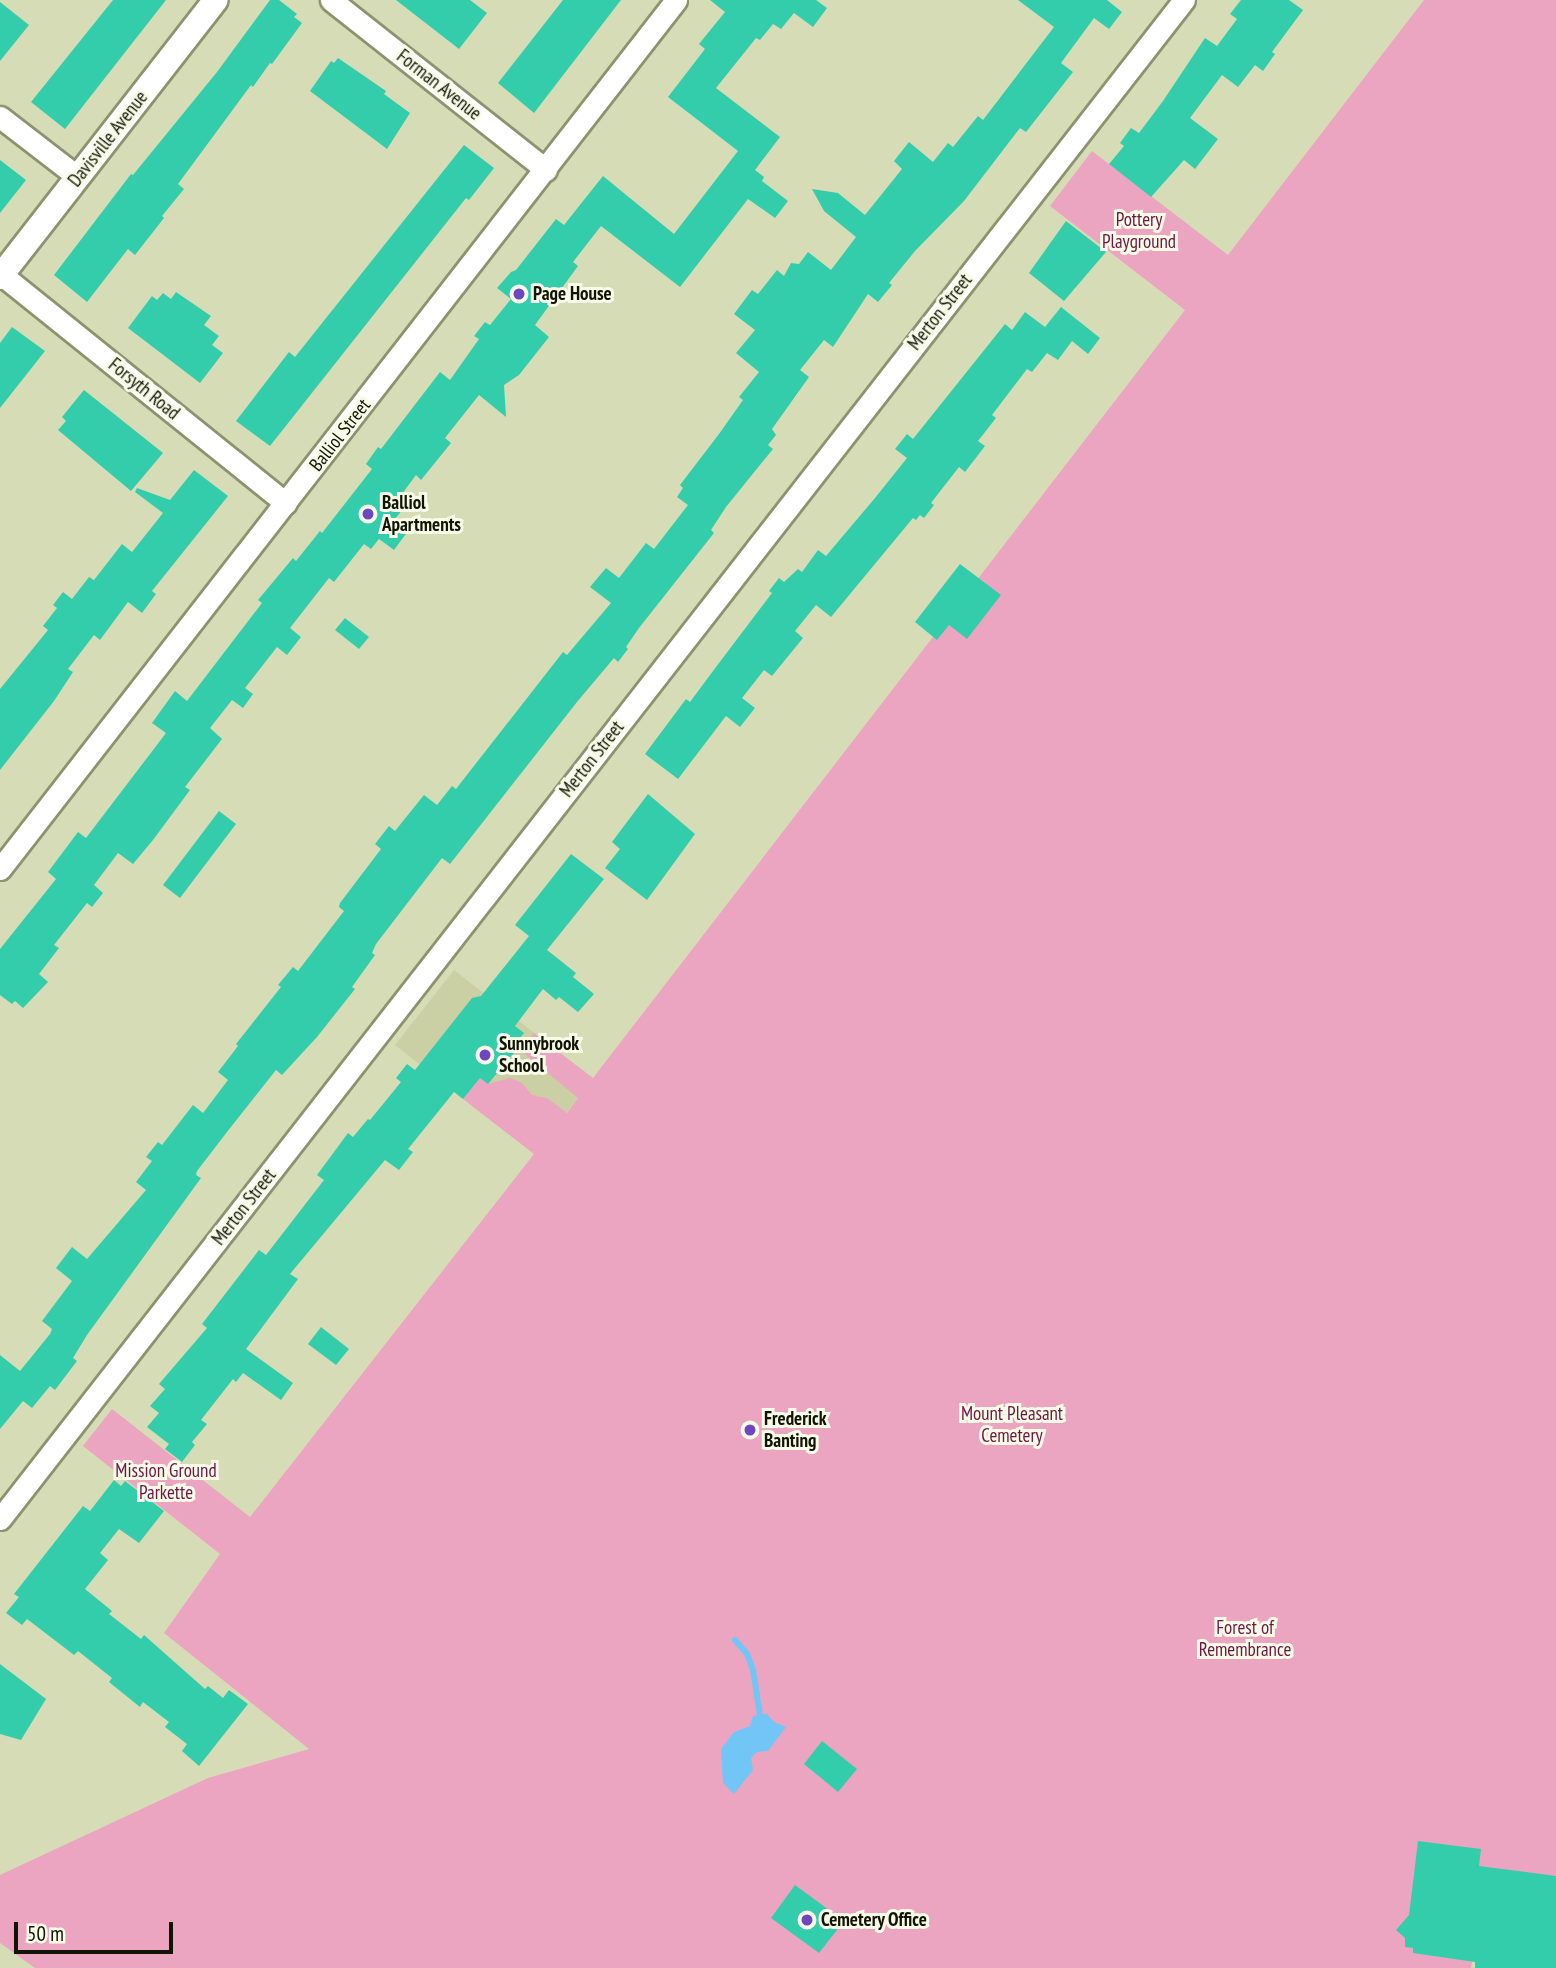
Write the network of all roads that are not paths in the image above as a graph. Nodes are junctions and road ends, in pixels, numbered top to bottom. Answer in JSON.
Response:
{"nodes":[{"id":1,"x":216,"y":0,"type":"edge"},
{"id":2,"x":331,"y":0,"type":"edge"},
{"id":3,"x":676,"y":0,"type":"edge"},
{"id":4,"x":1184,"y":0,"type":"edge"},
{"id":5,"x":0,"y":117,"type":"edge"},
{"id":6,"x":546,"y":170,"type":"junction"},
{"id":7,"x":78,"y":177,"type":"junction"},
{"id":8,"x":1,"y":276,"type":"edge"},
{"id":9,"x":286,"y":503,"type":"junction"},
{"id":10,"x":0,"y":869,"type":"edge"},
{"id":11,"x":0,"y":1519,"type":"edge"}],
"edges":[{"from":1,"to":7,"type":"street","name":"Davisville Avenue"},
{"from":2,"to":6,"type":"street","name":"Forman Avenue"},
{"from":3,"to":6,"type":"street","name":"Balliol Street"},
{"from":4,"to":11,"type":"street","name":"Merton Street"},
{"from":5,"to":7,"type":"street"},
{"from":6,"to":9,"type":"street","name":"Balliol Street"},
{"from":7,"to":8,"type":"street","name":"Davisville Avenue"},
{"from":8,"to":9,"type":"street","name":"Forsyth Road"},
{"from":9,"to":10,"type":"street","name":"Balliol Street"}]}
